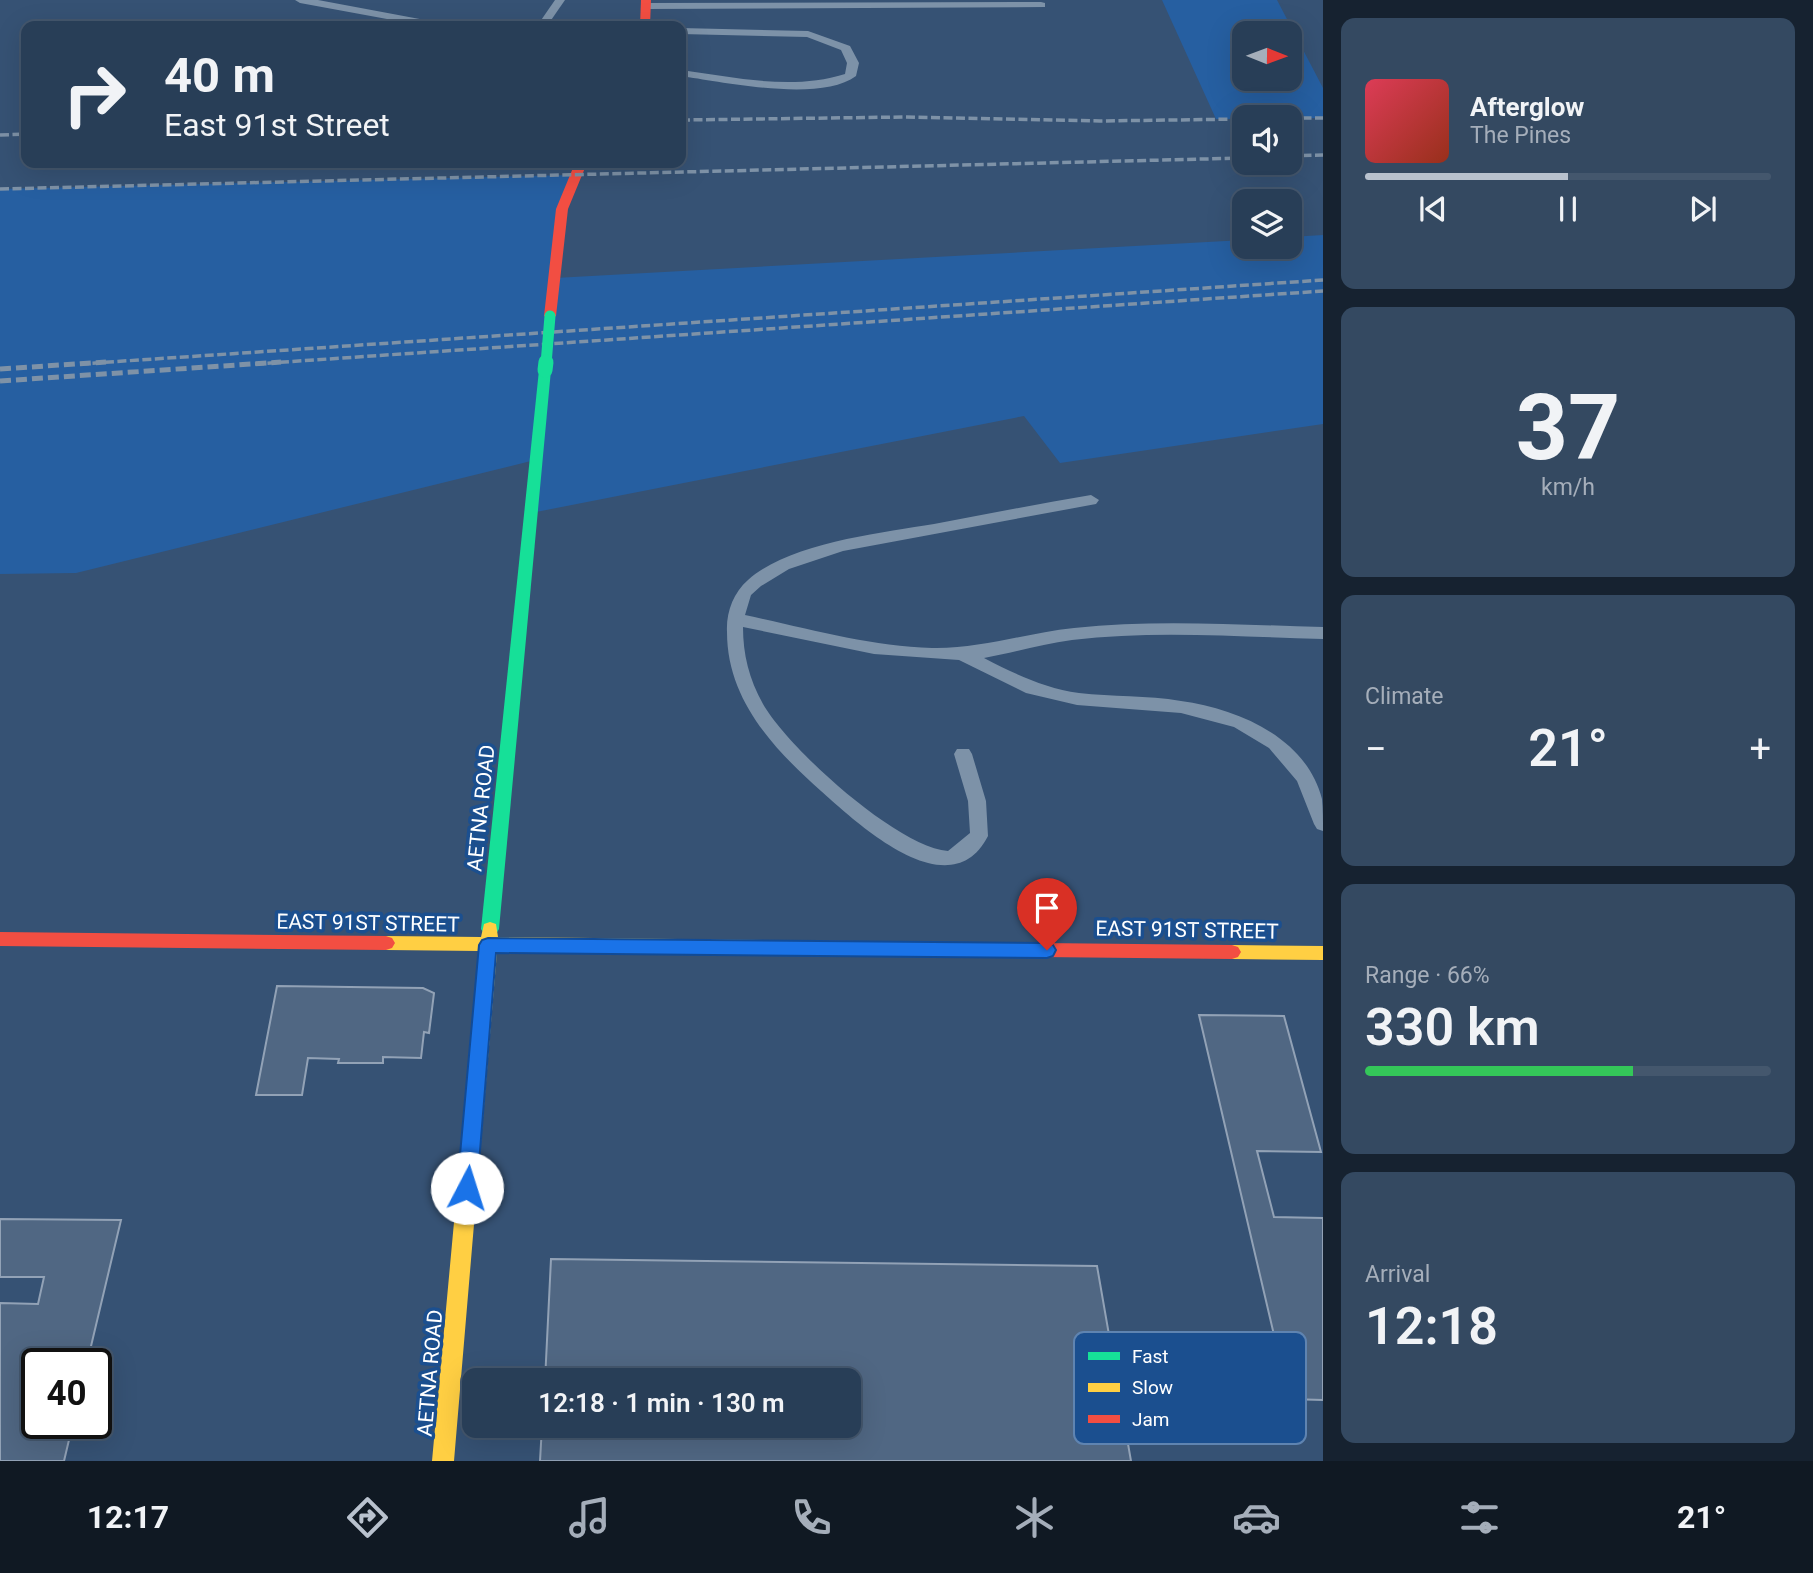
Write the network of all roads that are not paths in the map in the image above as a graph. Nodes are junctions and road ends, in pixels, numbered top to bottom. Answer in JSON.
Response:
{"nodes":[{"id":1,"x":300,"y":0,"type":"edge"},
{"id":2,"x":559,"y":0,"type":"edge"},
{"id":3,"x":646,"y":3,"type":"edge"},
{"id":4,"x":1041,"y":5,"type":"dead end"},
{"id":5,"x":414,"y":21,"type":"edge"},
{"id":6,"x":545,"y":21,"type":"edge"},
{"id":7,"x":645,"y":21,"type":"edge"},
{"id":8,"x":686,"y":32,"type":"edge"},
{"id":9,"x":686,"y":74,"type":"edge"},
{"id":10,"x":579,"y":168,"type":"edge"},
{"id":11,"x":1091,"y":500,"type":"dead end"},
{"id":12,"x":735,"y":619,"type":"junction"},
{"id":13,"x":1323,"y":633,"type":"edge"},
{"id":14,"x":962,"y":654,"type":"junction"},
{"id":15,"x":963,"y":754,"type":"dead end"},
{"id":16,"x":1323,"y":824,"type":"edge"},
{"id":17,"x":0,"y":939,"type":"edge"},
{"id":18,"x":488,"y":945,"type":"junction"},
{"id":19,"x":1323,"y":953,"type":"edge"},
{"id":20,"x":443,"y":1461,"type":"edge"}],
"edges":[{"from":1,"to":5,"type":"lane"},
{"from":2,"to":6,"type":"lane"},
{"from":3,"to":4,"type":"lane"},
{"from":3,"to":7,"type":"street"},
{"from":8,"to":9,"type":"lane"},
{"from":10,"to":18,"type":"street","name":"AETNA ROAD","bridge":true},
{"from":11,"to":12,"type":"lane"},
{"from":12,"to":14,"type":"lane"},
{"from":12,"to":15,"type":"lane"},
{"from":13,"to":14,"type":"lane"},
{"from":14,"to":16,"type":"lane"},
{"from":17,"to":18,"type":"street","name":"EAST 91ST STREET"},
{"from":18,"to":19,"type":"street","name":"EAST 91ST STREET"},
{"from":18,"to":20,"type":"street","name":"AETNA ROAD"}]}
